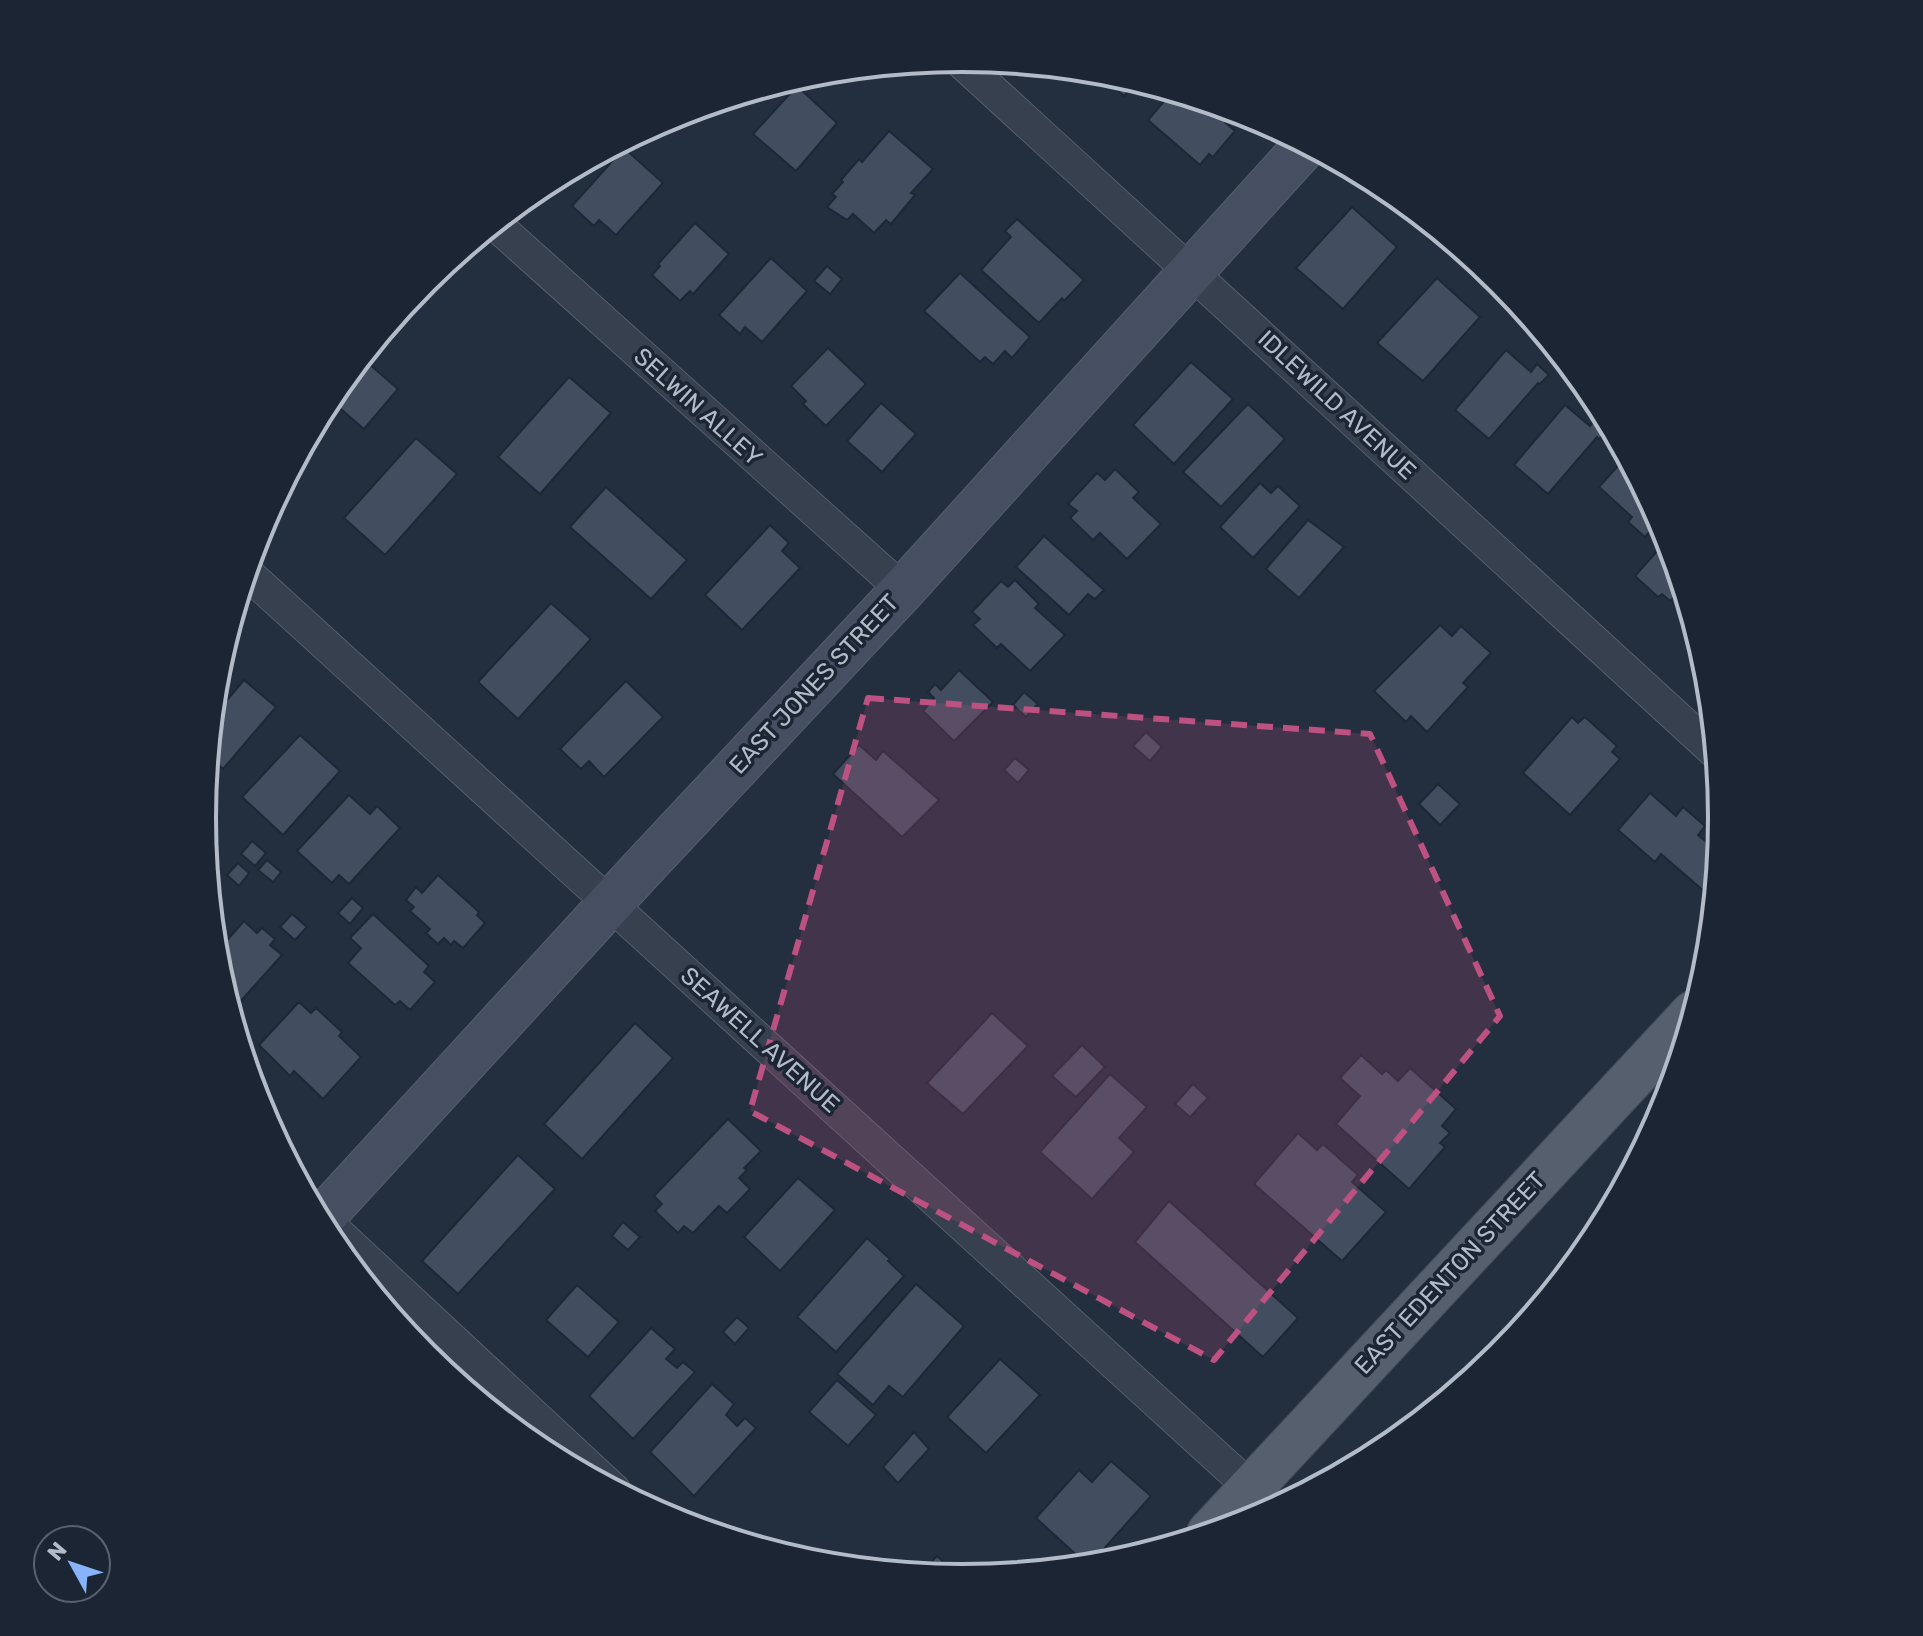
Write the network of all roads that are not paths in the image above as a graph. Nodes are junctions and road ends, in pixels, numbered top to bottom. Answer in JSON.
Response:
{"nodes":[{"id":1,"x":973,"y":72,"type":"edge"},
{"id":2,"x":1299,"y":153,"type":"edge"},
{"id":3,"x":502,"y":230,"type":"edge"},
{"id":4,"x":1192,"y":272,"type":"junction"},
{"id":5,"x":254,"y":580,"type":"edge"},
{"id":6,"x":903,"y":590,"type":"junction"},
{"id":7,"x":1703,"y":741,"type":"edge"},
{"id":8,"x":611,"y":904,"type":"junction"},
{"id":9,"x":1676,"y":1033,"type":"edge"},
{"id":10,"x":326,"y":1208,"type":"edge"},
{"id":11,"x":355,"y":1251,"type":"edge"},
{"id":12,"x":581,"y":1460,"type":"edge"},
{"id":13,"x":1262,"y":1498,"type":"edge"}],
"edges":[{"from":1,"to":4,"type":"street","name":"IDLEWILD AVENUE"},
{"from":2,"to":4,"type":"street","name":"EAST JONES STREET"},
{"from":3,"to":6,"type":"street","name":"SELWIN ALLEY"},
{"from":4,"to":6,"type":"street","name":"EAST JONES STREET"},
{"from":4,"to":7,"type":"street","name":"IDLEWILD AVENUE"},
{"from":5,"to":8,"type":"street","name":"SEAWELL AVENUE"},
{"from":6,"to":8,"type":"street","name":"EAST JONES STREET"},
{"from":8,"to":10,"type":"street","name":"EAST JONES STREET"},
{"from":8,"to":13,"type":"street","name":"SEAWELL AVENUE"},
{"from":9,"to":13,"type":"main road","name":"EAST EDENTON STREET"},
{"from":11,"to":12,"type":"street"}]}
